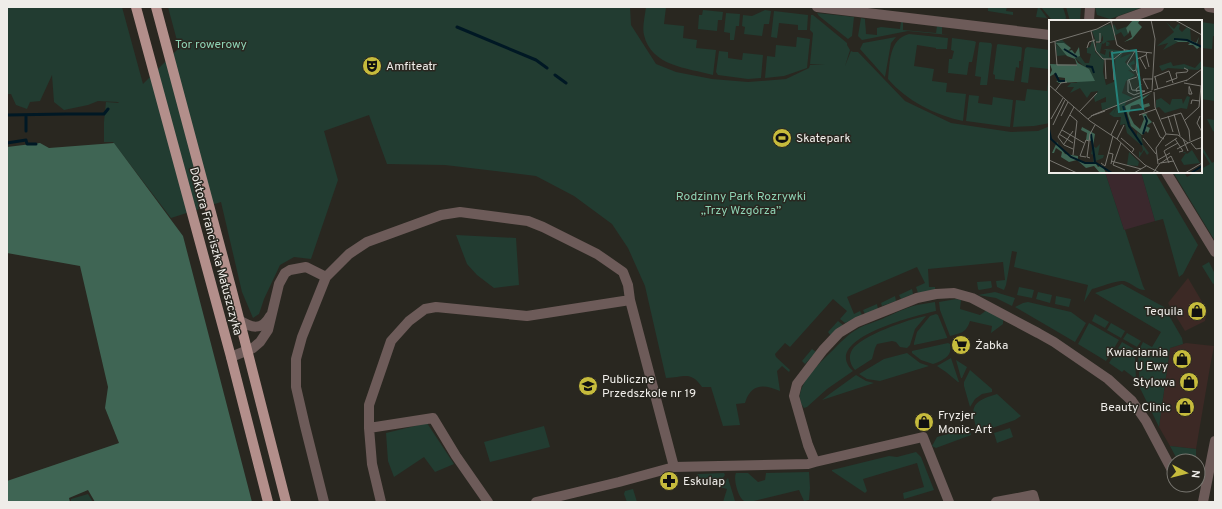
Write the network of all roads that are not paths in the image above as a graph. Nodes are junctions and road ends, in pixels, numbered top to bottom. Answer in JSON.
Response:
{"nodes":[{"id":1,"x":136,"y":7,"type":"edge"},
{"id":2,"x":156,"y":7,"type":"edge"},
{"id":3,"x":817,"y":7,"type":"edge"},
{"id":4,"x":1090,"y":7,"type":"edge"},
{"id":5,"x":1159,"y":7,"type":"edge"},
{"id":6,"x":1209,"y":7,"type":"edge"},
{"id":7,"x":1215,"y":8,"type":"edge"},
{"id":8,"x":875,"y":10,"type":"edge"},
{"id":9,"x":1089,"y":20,"type":"edge"},
{"id":10,"x":1123,"y":20,"type":"edge"},
{"id":11,"x":1049,"y":35,"type":"edge"},
{"id":12,"x":1167,"y":173,"type":"edge"},
{"id":13,"x":1215,"y":252,"type":"edge"},
{"id":14,"x":326,"y":277,"type":"junction"},
{"id":15,"x":630,"y":300,"type":"junction"},
{"id":16,"x":272,"y":313,"type":"junction"},
{"id":17,"x":239,"y":320,"type":"junction"},
{"id":18,"x":247,"y":351,"type":"junction"},
{"id":19,"x":231,"y":356,"type":"junction"},
{"id":20,"x":369,"y":428,"type":"junction"},
{"id":21,"x":1215,"y":441,"type":"edge"},
{"id":22,"x":1166,"y":459,"type":"edge"},
{"id":23,"x":815,"y":462,"type":"junction"},
{"id":24,"x":674,"y":467,"type":"junction"},
{"id":25,"x":1206,"y":472,"type":"edge"},
{"id":26,"x":268,"y":502,"type":"edge"},
{"id":27,"x":286,"y":502,"type":"edge"},
{"id":28,"x":324,"y":502,"type":"edge"},
{"id":29,"x":382,"y":502,"type":"edge"},
{"id":30,"x":488,"y":502,"type":"edge"},
{"id":31,"x":536,"y":502,"type":"edge"},
{"id":32,"x":949,"y":502,"type":"edge"},
{"id":33,"x":996,"y":502,"type":"edge"},
{"id":34,"x":1035,"y":502,"type":"edge"}],
"edges":[{"from":1,"to":19,"type":"main road","name":"Doktora Franciszka Matuszczyka"},
{"from":2,"to":17,"type":"main road","name":"Doktora Franciszka Matuszczyka"},
{"from":3,"to":8,"type":"street"},
{"from":4,"to":9,"type":"street"},
{"from":5,"to":10,"type":"street"},
{"from":6,"to":7,"type":"street"},
{"from":8,"to":11,"type":"street"},
{"from":12,"to":13,"type":"street"},
{"from":14,"to":15,"type":"street"},
{"from":14,"to":16,"type":"street"},
{"from":14,"to":28,"type":"street"},
{"from":15,"to":20,"type":"street"},
{"from":15,"to":24,"type":"street"},
{"from":16,"to":17,"type":"street"},
{"from":16,"to":18,"type":"street"},
{"from":17,"to":18,"type":"main road","name":"Doktora Franciszka Matuszczyka"},
{"from":18,"to":19,"type":"street"},
{"from":18,"to":27,"type":"main road","name":"Doktora Franciszka Matuszczyka"},
{"from":19,"to":26,"type":"main road","name":"Doktora Franciszka Matuszczyka"},
{"from":20,"to":29,"type":"street"},
{"from":20,"to":30,"type":"street"},
{"from":21,"to":25,"type":"street"},
{"from":22,"to":23,"type":"street"},
{"from":23,"to":24,"type":"street"},
{"from":23,"to":32,"type":"street"},
{"from":24,"to":31,"type":"street"},
{"from":33,"to":34,"type":"street"}]}
